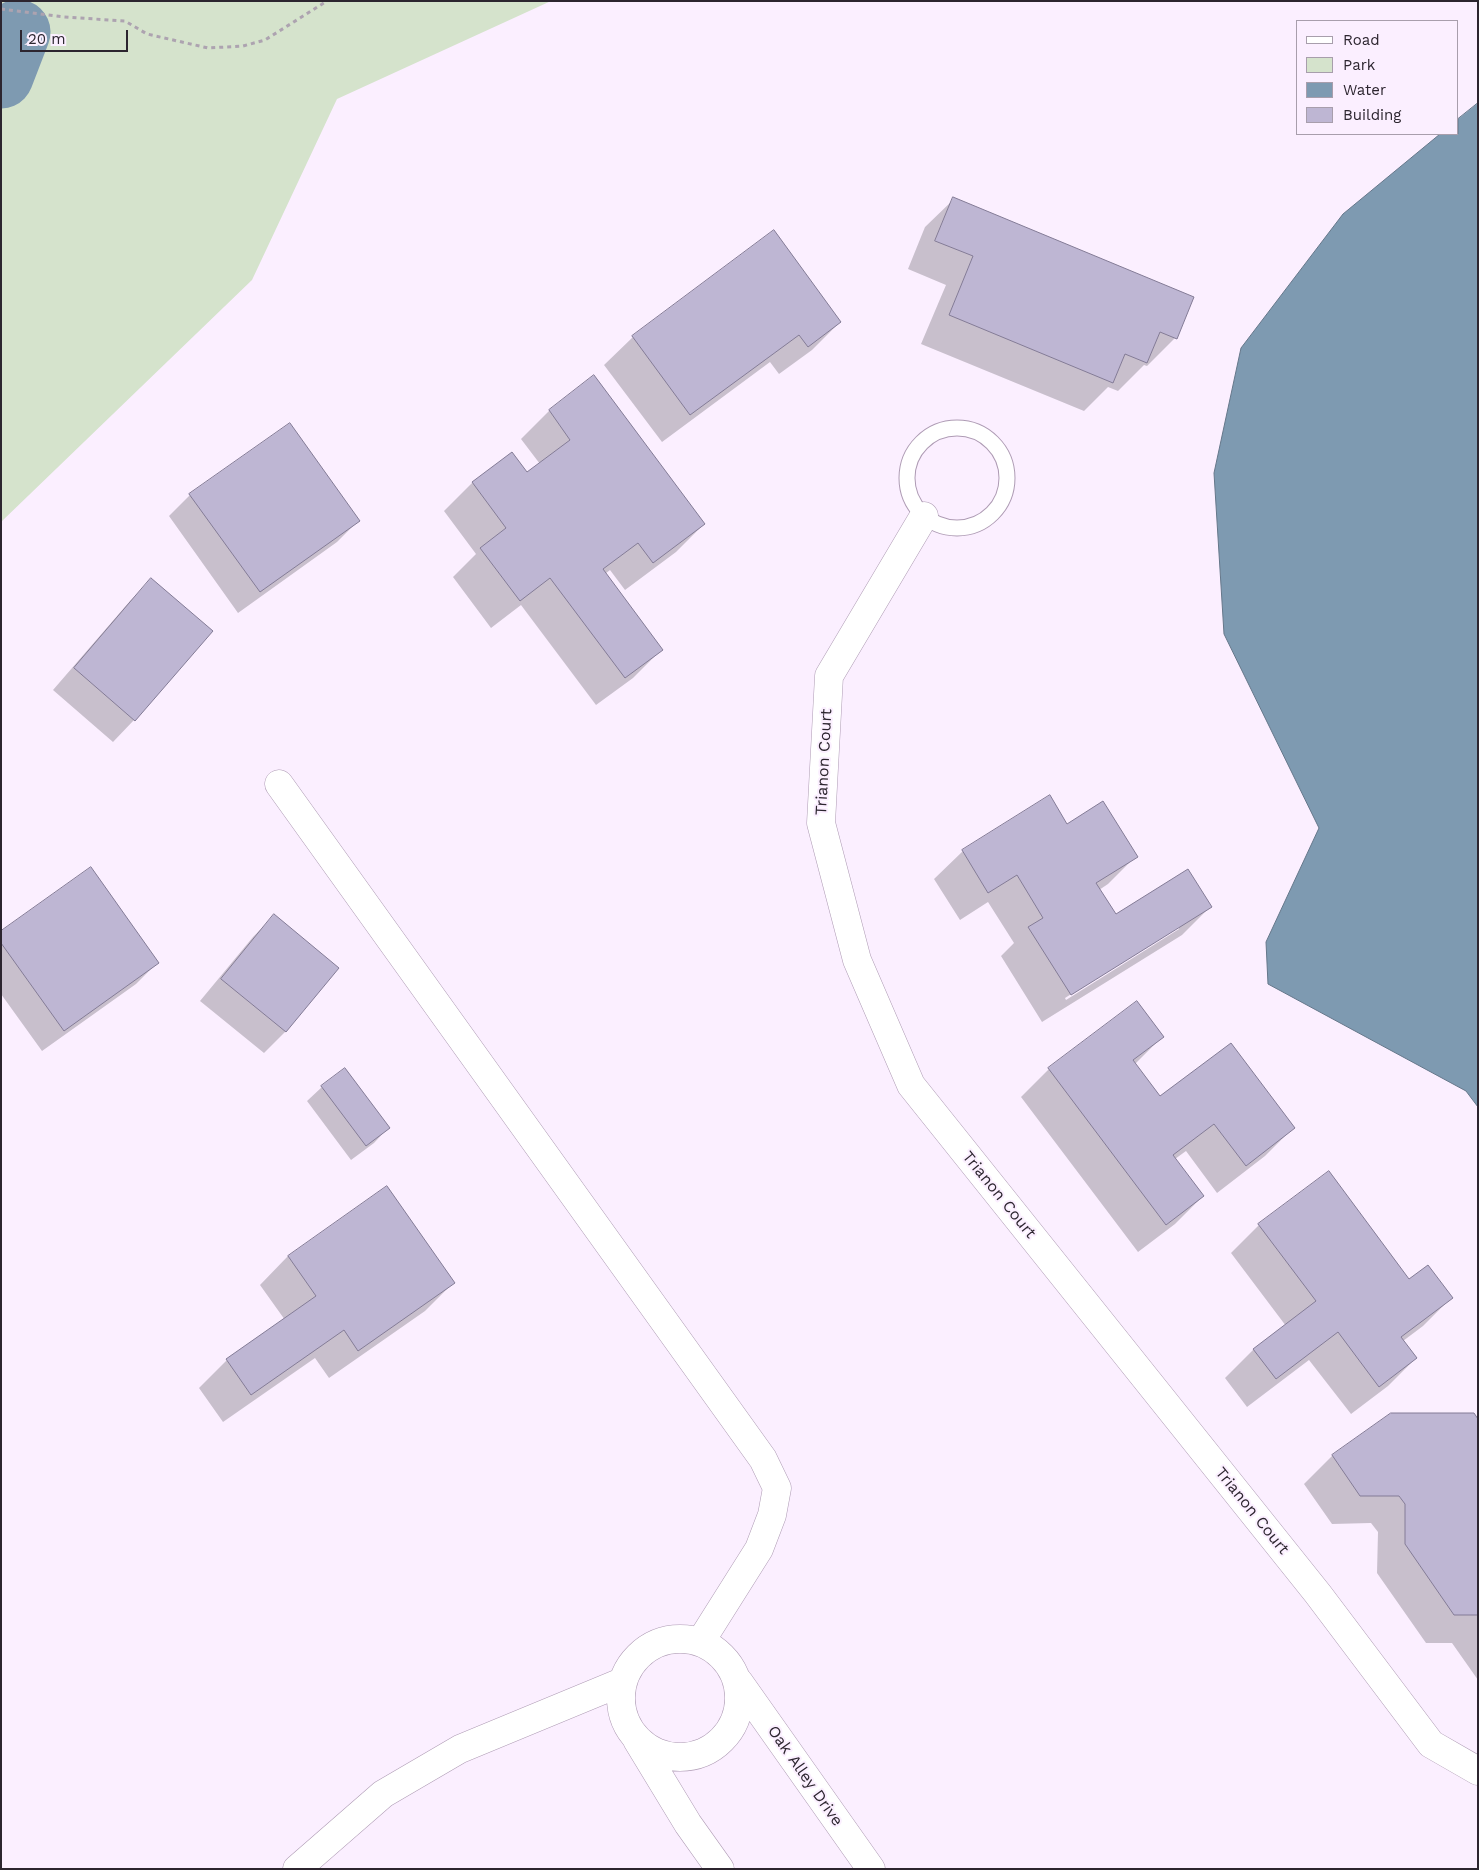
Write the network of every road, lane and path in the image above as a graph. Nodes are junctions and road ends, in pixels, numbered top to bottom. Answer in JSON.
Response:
{"nodes":[{"id":1,"x":327,"y":1,"type":"edge"},
{"id":2,"x":1,"y":9,"type":"edge"},
{"id":3,"x":924,"y":516,"type":"junction"},
{"id":4,"x":279,"y":784,"type":"dead end"},
{"id":5,"x":701,"y":1641,"type":"junction"},
{"id":6,"x":622,"y":1682,"type":"junction"},
{"id":7,"x":739,"y":1682,"type":"junction"},
{"id":8,"x":636,"y":1738,"type":"junction"},
{"id":9,"x":1478,"y":1771,"type":"edge"},
{"id":10,"x":297,"y":1869,"type":"edge"},
{"id":11,"x":720,"y":1869,"type":"edge"},
{"id":12,"x":871,"y":1869,"type":"edge"}],
"edges":[{"from":1,"to":2,"type":"path"},
{"from":3,"to":3,"type":"lane"},
{"from":3,"to":9,"type":"street","name":"Trianon Court"},
{"from":4,"to":5,"type":"street"},
{"from":5,"to":6,"type":"street"},
{"from":5,"to":7,"type":"street"},
{"from":6,"to":8,"type":"street"},
{"from":6,"to":10,"type":"street"},
{"from":7,"to":8,"type":"street"},
{"from":7,"to":12,"type":"street","name":"Oak Alley Drive"},
{"from":8,"to":11,"type":"street"}]}
